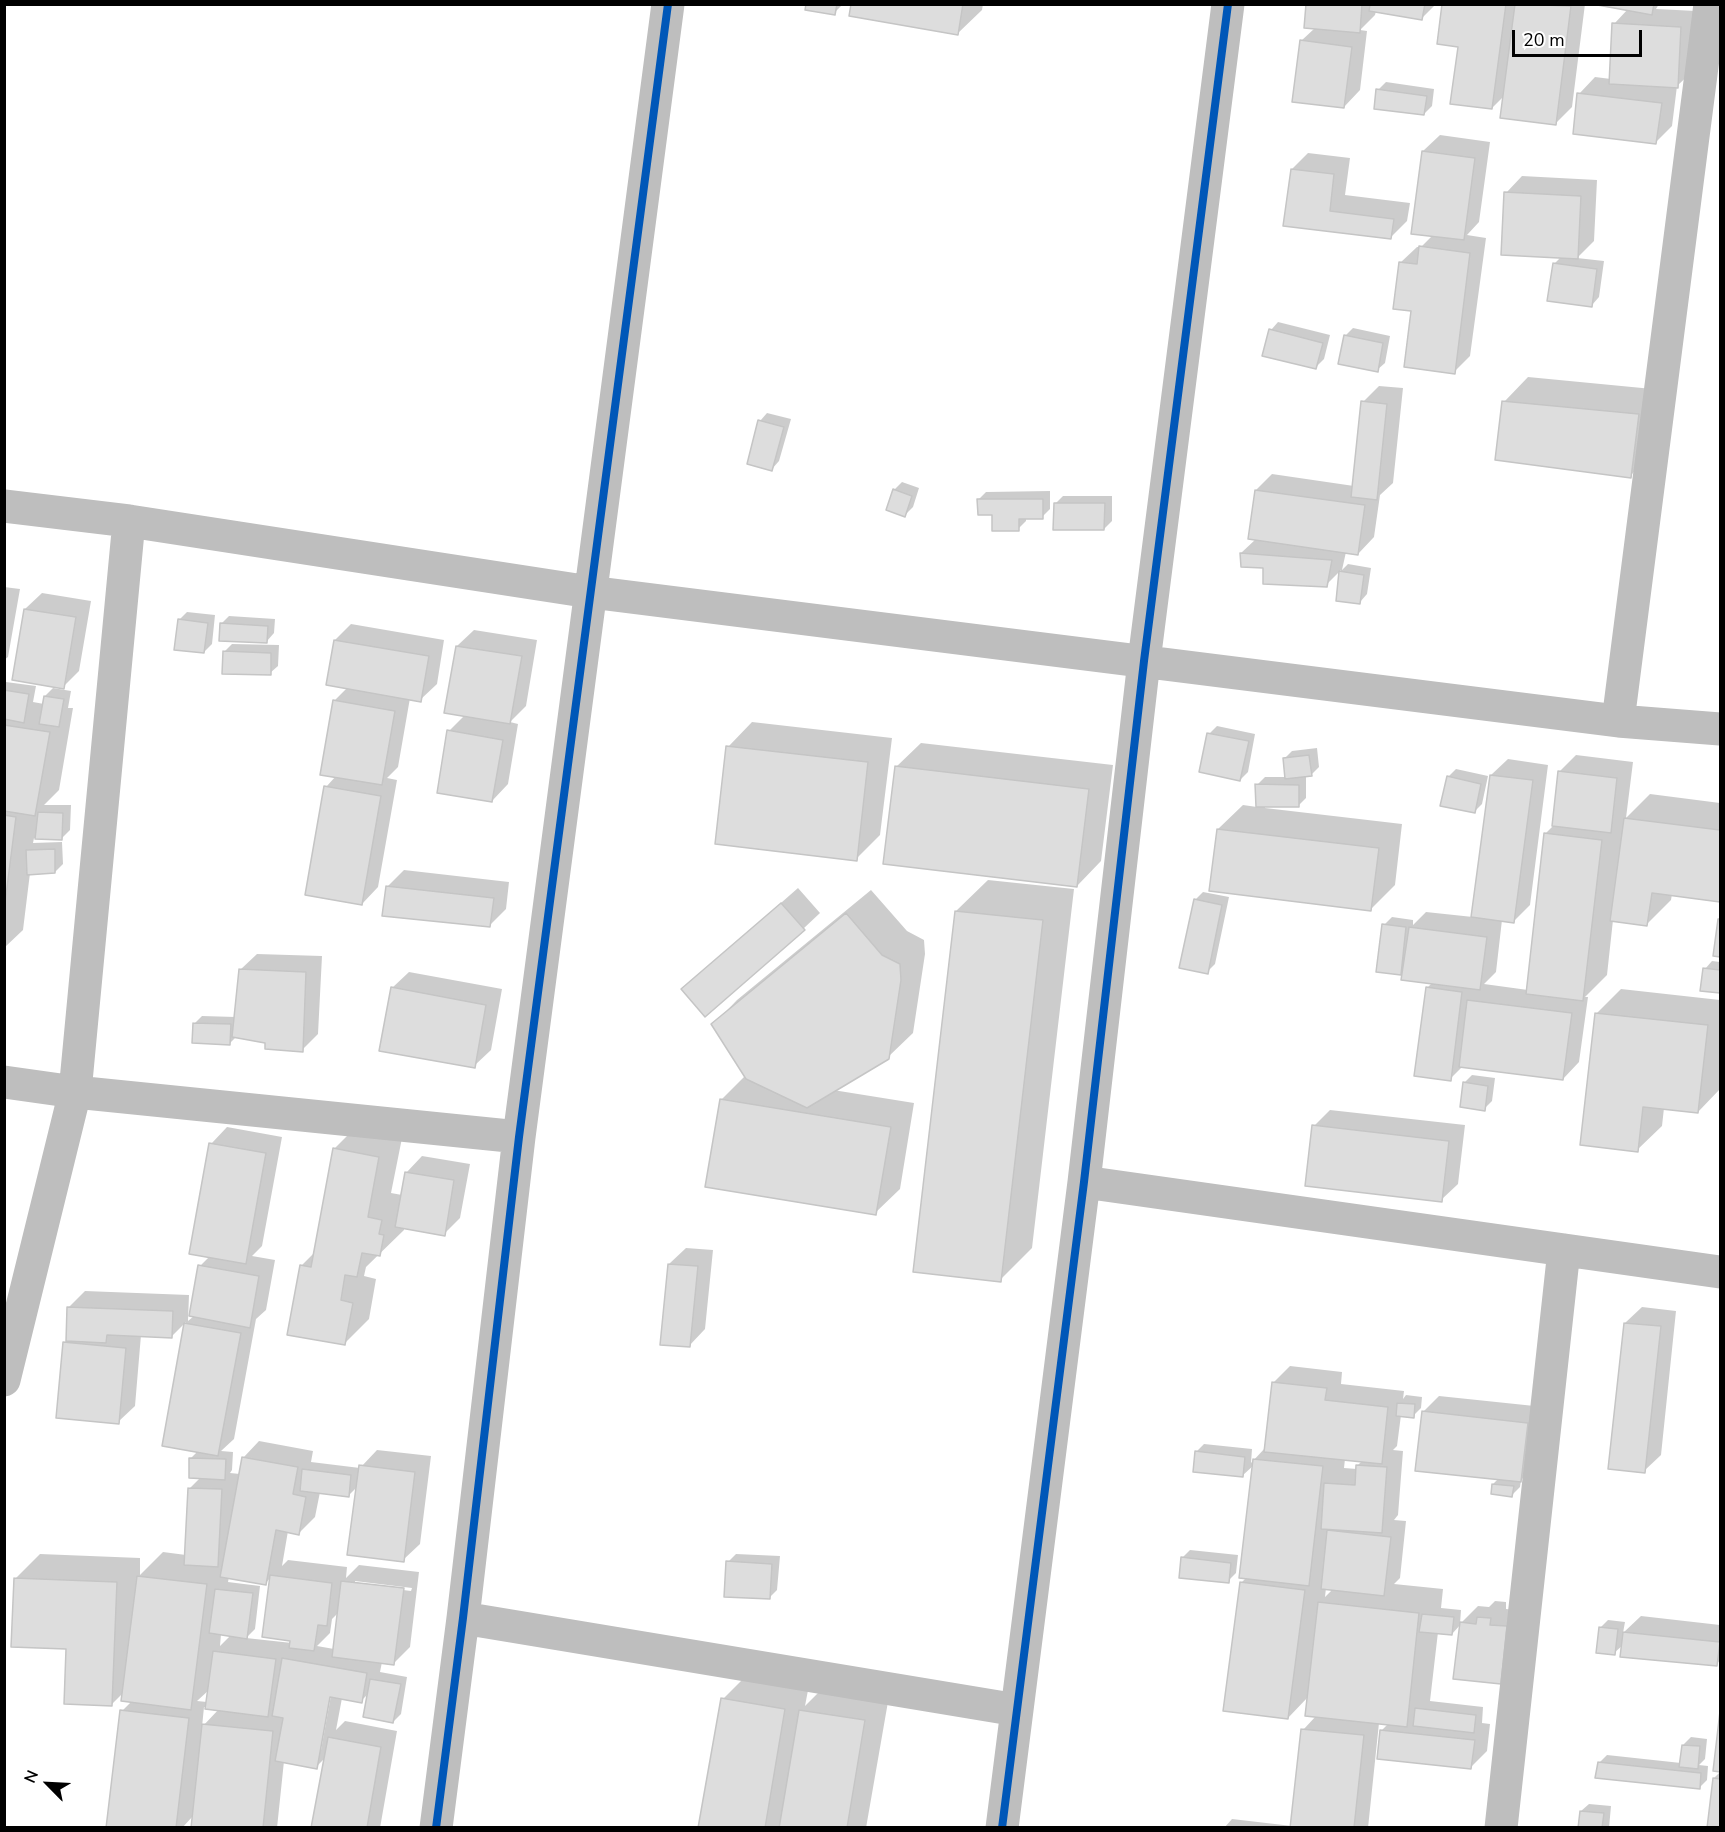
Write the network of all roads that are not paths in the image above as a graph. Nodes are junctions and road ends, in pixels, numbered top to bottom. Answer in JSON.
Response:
{"nodes":[{"id":1,"x":668,"y":4,"type":"edge"},
{"id":2,"x":1228,"y":4,"type":"edge"},
{"id":3,"x":1710,"y":4,"type":"edge"},
{"id":4,"x":4,"y":506,"type":"edge"},
{"id":5,"x":129,"y":521,"type":"junction"},
{"id":6,"x":590,"y":592,"type":"junction"},
{"id":7,"x":1144,"y":661,"type":"junction"},
{"id":8,"x":1618,"y":721,"type":"junction"},
{"id":9,"x":1720,"y":729,"type":"edge"},
{"id":10,"x":4,"y":1082,"type":"edge"},
{"id":11,"x":75,"y":1092,"type":"junction"},
{"id":12,"x":519,"y":1137,"type":"junction"},
{"id":13,"x":1084,"y":1182,"type":"junction"},
{"id":14,"x":1563,"y":1250,"type":"junction"},
{"id":15,"x":1720,"y":1272,"type":"edge"},
{"id":16,"x":4,"y":1380,"type":"edge"},
{"id":17,"x":463,"y":1618,"type":"junction"},
{"id":18,"x":1017,"y":1710,"type":"junction"},
{"id":19,"x":436,"y":1827,"type":"edge"},
{"id":20,"x":1002,"y":1827,"type":"edge"},
{"id":21,"x":1501,"y":1827,"type":"edge"}],
"edges":[{"from":1,"to":6,"type":"street"},
{"from":2,"to":7,"type":"street"},
{"from":3,"to":8,"type":"street"},
{"from":4,"to":5,"type":"street"},
{"from":5,"to":6,"type":"street"},
{"from":5,"to":11,"type":"street"},
{"from":6,"to":7,"type":"street"},
{"from":6,"to":12,"type":"street"},
{"from":7,"to":8,"type":"street"},
{"from":7,"to":13,"type":"street"},
{"from":8,"to":9,"type":"street"},
{"from":10,"to":11,"type":"street"},
{"from":11,"to":12,"type":"street"},
{"from":11,"to":16,"type":"street"},
{"from":12,"to":17,"type":"street"},
{"from":13,"to":14,"type":"street"},
{"from":13,"to":18,"type":"street"},
{"from":14,"to":15,"type":"street"},
{"from":14,"to":21,"type":"street"},
{"from":17,"to":18,"type":"street"},
{"from":17,"to":19,"type":"street"},
{"from":18,"to":20,"type":"street"}]}
